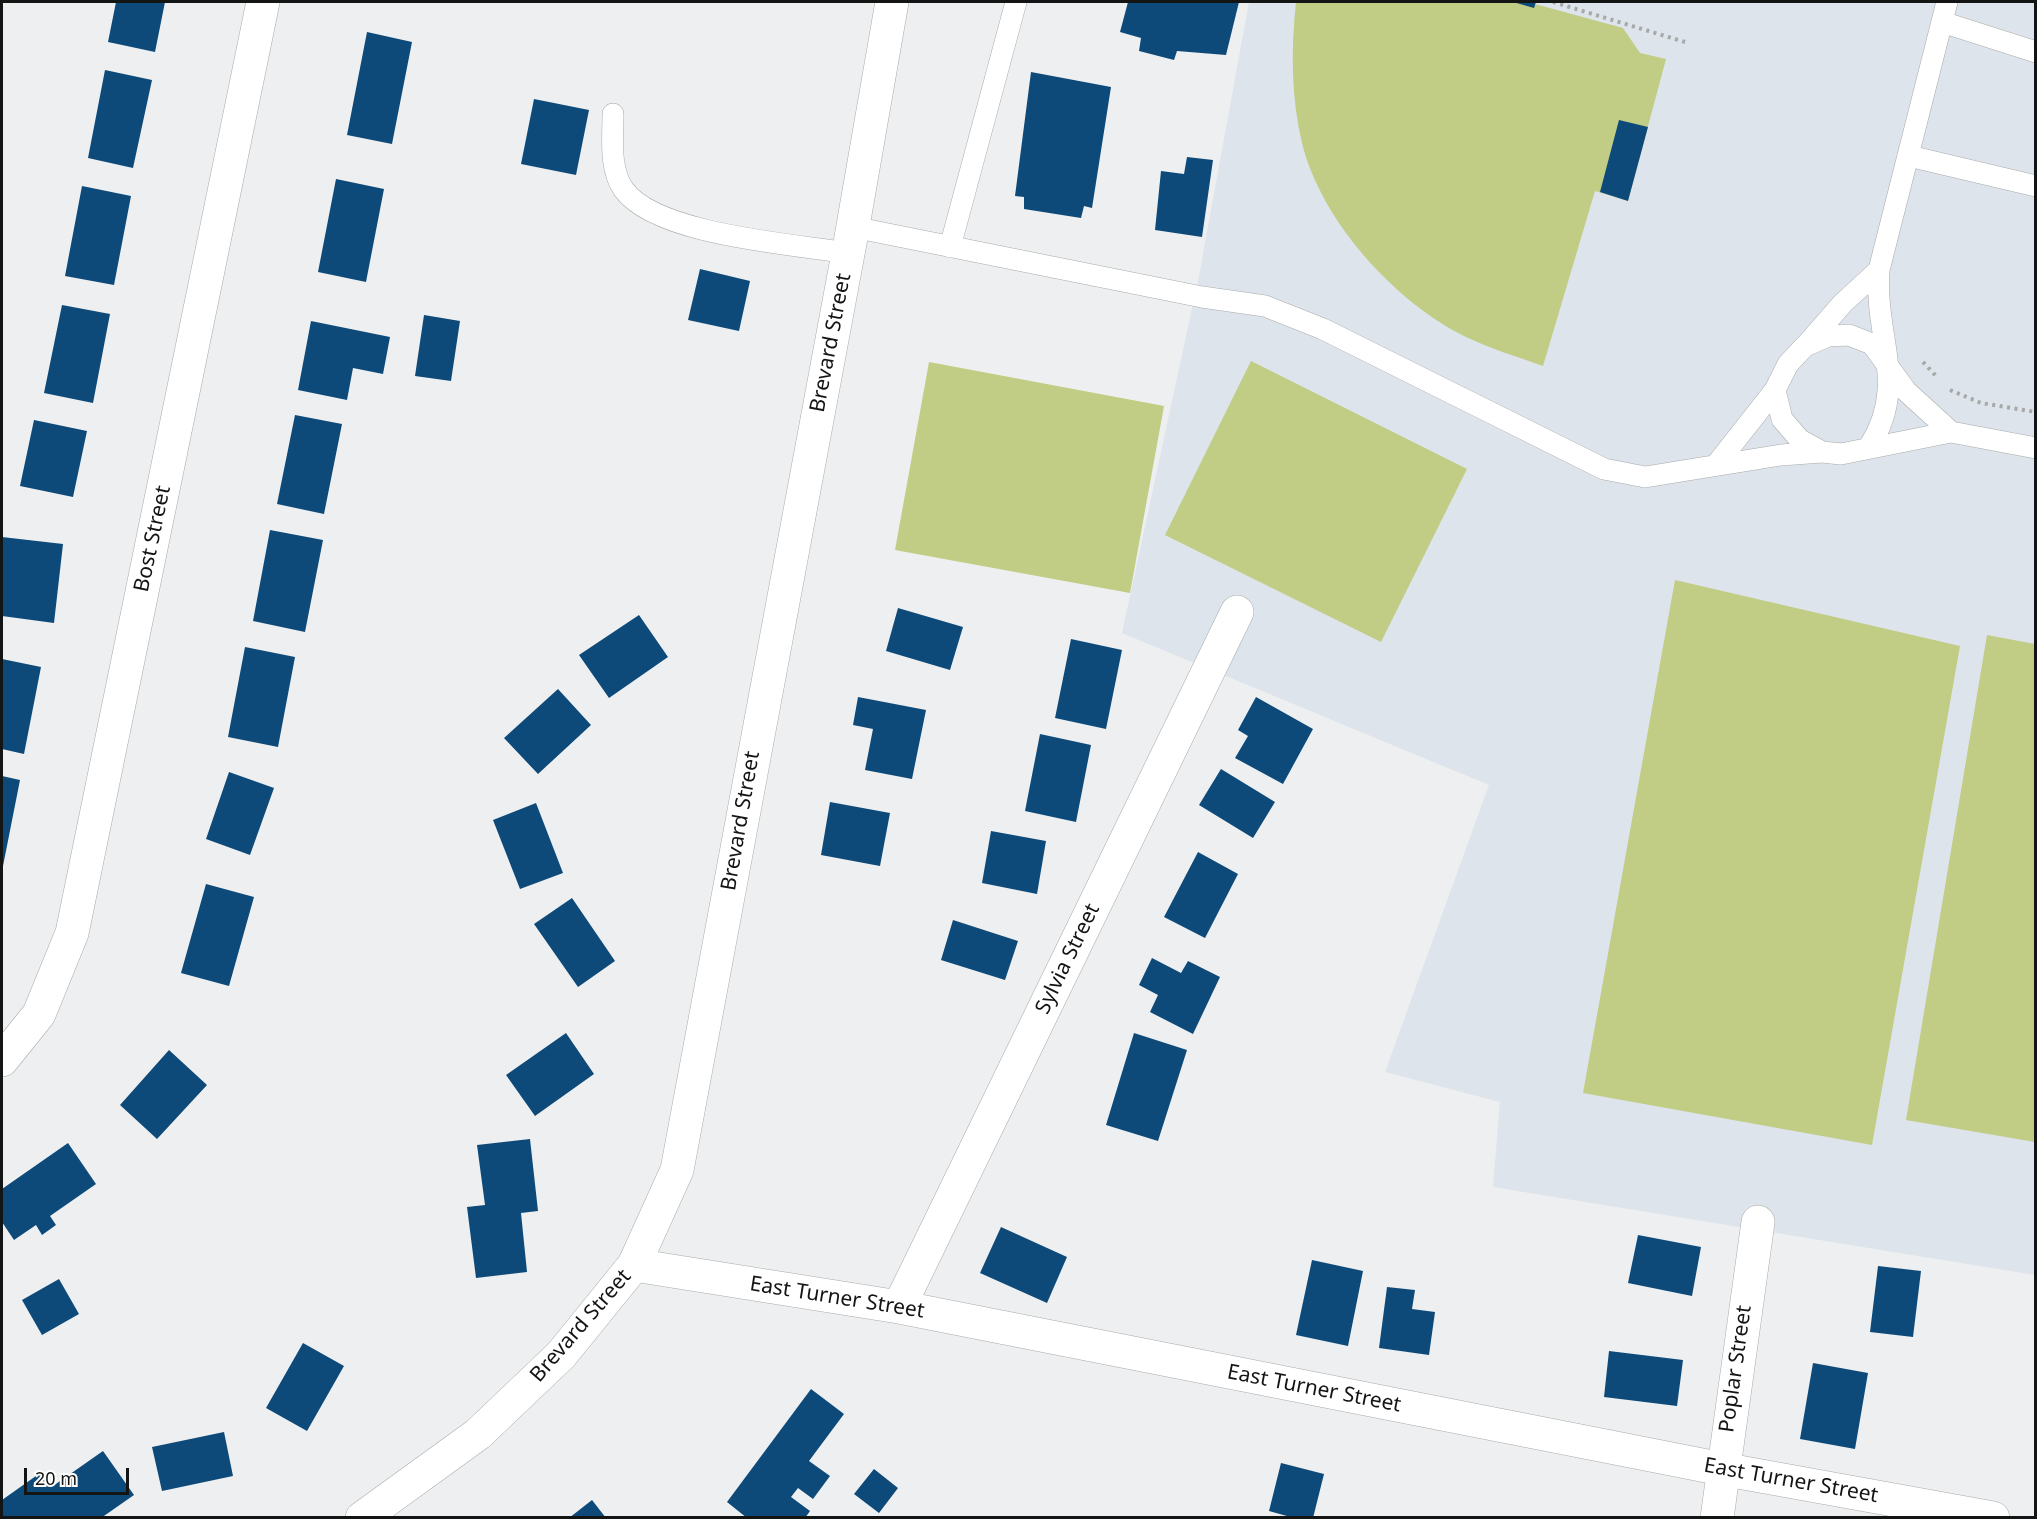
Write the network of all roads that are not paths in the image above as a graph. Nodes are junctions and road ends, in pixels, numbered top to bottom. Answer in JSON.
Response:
{"nodes":[{"id":1,"x":263,"y":2,"type":"edge"},
{"id":2,"x":891,"y":2,"type":"edge"},
{"id":3,"x":1016,"y":2,"type":"edge"},
{"id":4,"x":1944,"y":12,"type":"edge"},
{"id":5,"x":2036,"y":52,"type":"edge"},
{"id":6,"x":613,"y":114,"type":"dead end"},
{"id":7,"x":1909,"y":156,"type":"junction"},
{"id":8,"x":2036,"y":186,"type":"edge"},
{"id":9,"x":850,"y":240,"type":"junction"},
{"id":10,"x":950,"y":247,"type":"junction"},
{"id":11,"x":1879,"y":270,"type":"junction"},
{"id":12,"x":1805,"y":346,"type":"junction"},
{"id":13,"x":1890,"y":366,"type":"junction"},
{"id":14,"x":1775,"y":390,"type":"junction"},
{"id":15,"x":1951,"y":432,"type":"junction"},
{"id":16,"x":1869,"y":447,"type":"junction"},
{"id":17,"x":2036,"y":448,"type":"edge"},
{"id":18,"x":1822,"y":452,"type":"junction"},
{"id":19,"x":1716,"y":465,"type":"junction"},
{"id":20,"x":1237,"y":612,"type":"dead end"},
{"id":21,"x":2,"y":1060,"type":"edge"},
{"id":22,"x":1758,"y":1222,"type":"dead end"},
{"id":23,"x":634,"y":1265,"type":"junction"},
{"id":24,"x":899,"y":1307,"type":"junction"},
{"id":25,"x":1722,"y":1469,"type":"junction"},
{"id":26,"x":362,"y":1518,"type":"edge"},
{"id":27,"x":1717,"y":1518,"type":"edge"},
{"id":28,"x":1993,"y":1518,"type":"edge"}],
"edges":[{"from":1,"to":21,"type":"street","name":"Bost Street"},
{"from":2,"to":9,"type":"street","name":"Brevard Street"},
{"from":3,"to":10,"type":"lane"},
{"from":4,"to":5,"type":"lane"},
{"from":4,"to":7,"type":"lane"},
{"from":6,"to":9,"type":"lane"},
{"from":7,"to":8,"type":"lane"},
{"from":7,"to":11,"type":"lane"},
{"from":9,"to":10,"type":"lane"},
{"from":9,"to":23,"type":"street","name":"Brevard Street"},
{"from":10,"to":19,"type":"lane"},
{"from":11,"to":12,"type":"lane"},
{"from":11,"to":13,"type":"lane"},
{"from":12,"to":13,"type":"lane"},
{"from":12,"to":14,"type":"lane"},
{"from":13,"to":15,"type":"lane"},
{"from":13,"to":16,"type":"lane"},
{"from":14,"to":18,"type":"lane"},
{"from":14,"to":19,"type":"lane"},
{"from":15,"to":16,"type":"lane"},
{"from":15,"to":17,"type":"lane"},
{"from":16,"to":18,"type":"lane"},
{"from":18,"to":19,"type":"lane"},
{"from":20,"to":24,"type":"street","name":"Sylvia Street"},
{"from":22,"to":25,"type":"street","name":"Poplar Street"},
{"from":23,"to":24,"type":"street","name":"East Turner Street"},
{"from":23,"to":26,"type":"street","name":"Brevard Street"},
{"from":24,"to":25,"type":"street","name":"East Turner Street"},
{"from":25,"to":27,"type":"street","name":"Poplar Street"},
{"from":25,"to":28,"type":"street","name":"East Turner Street"}]}
